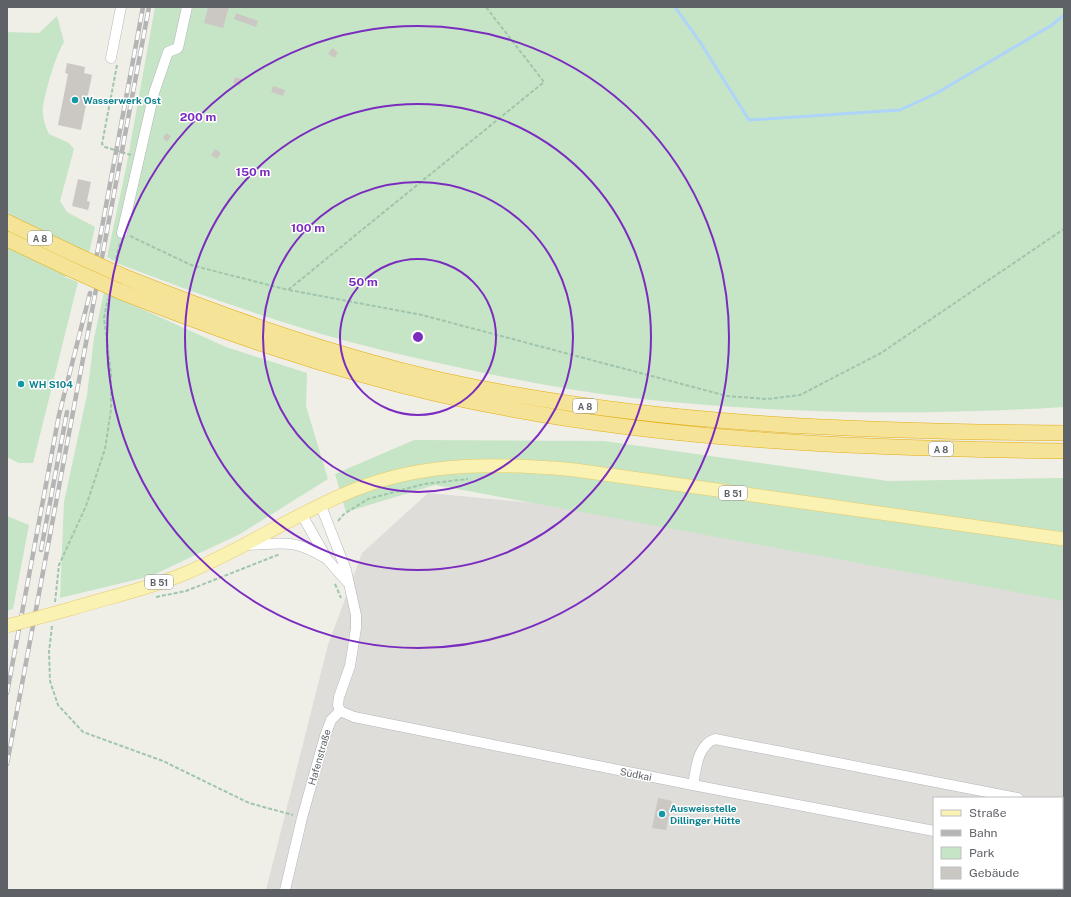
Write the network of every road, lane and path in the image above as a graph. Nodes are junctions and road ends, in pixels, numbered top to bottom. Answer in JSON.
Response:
{"nodes":[{"id":1,"x":187,"y":7,"type":"edge"},
{"id":2,"x":486,"y":7,"type":"edge"},
{"id":3,"x":123,"y":9,"type":"edge"},
{"id":4,"x":111,"y":58,"type":"joint"},
{"id":5,"x":140,"y":157,"type":"junction"},
{"id":6,"x":7,"y":222,"type":"edge"},
{"id":7,"x":1064,"y":229,"type":"edge"},
{"id":8,"x":122,"y":233,"type":"junction"},
{"id":9,"x":7,"y":239,"type":"edge"},
{"id":10,"x":71,"y":261,"type":"junction"},
{"id":11,"x":115,"y":264,"type":"dead end"},
{"id":12,"x":288,"y":290,"type":"junction"},
{"id":13,"x":114,"y":293,"type":"junction"},
{"id":14,"x":1064,"y":433,"type":"edge"},
{"id":15,"x":1064,"y":451,"type":"edge"},
{"id":16,"x":473,"y":478,"type":"dead end"},
{"id":17,"x":320,"y":506,"type":"junction"},
{"id":18,"x":302,"y":515,"type":"junction"},
{"id":19,"x":329,"y":526,"type":"junction"},
{"id":20,"x":1064,"y":539,"type":"edge"},
{"id":21,"x":244,"y":545,"type":"junction"},
{"id":22,"x":286,"y":554,"type":"dead end"},
{"id":23,"x":327,"y":559,"type":"junction"},
{"id":24,"x":331,"y":579,"type":"dead end"},
{"id":25,"x":348,"y":582,"type":"junction"},
{"id":26,"x":151,"y":598,"type":"dead end"},
{"id":27,"x":344,"y":604,"type":"dead end"},
{"id":28,"x":54,"y":605,"type":"dead end"},
{"id":29,"x":53,"y":621,"type":"dead end"},
{"id":30,"x":7,"y":626,"type":"edge"},
{"id":31,"x":340,"y":711,"type":"junction"},
{"id":32,"x":693,"y":785,"type":"junction"},
{"id":33,"x":1013,"y":797,"type":"edge"},
{"id":34,"x":302,"y":818,"type":"junction"},
{"id":35,"x":933,"y":831,"type":"edge"},
{"id":36,"x":285,"y":890,"type":"edge"}],
"edges":[{"from":1,"to":5,"type":"street"},
{"from":2,"to":12,"type":"path"},
{"from":3,"to":4,"type":"street"},
{"from":4,"to":5,"type":"path"},
{"from":5,"to":8,"type":"street"},
{"from":6,"to":10,"type":"highway","number":"A 8"},
{"from":7,"to":12,"type":"path"},
{"from":8,"to":11,"type":"path"},
{"from":8,"to":12,"type":"path"},
{"from":9,"to":10,"type":"highway","number":"A 8"},
{"from":10,"to":13,"type":"highway","number":"A 8","bridge":true},
{"from":10,"to":14,"type":"highway","number":"A 8","bridge":true},
{"from":13,"to":15,"type":"highway","number":"A 8"},
{"from":13,"to":28,"type":"path"},
{"from":16,"to":19,"type":"path"},
{"from":17,"to":18,"type":"main road","number":"B 51"},
{"from":17,"to":19,"type":"street"},
{"from":17,"to":20,"type":"main road","number":"B 51"},
{"from":18,"to":21,"type":"main road","number":"B 51"},
{"from":18,"to":23,"type":"street"},
{"from":19,"to":25,"type":"street"},
{"from":21,"to":23,"type":"street"},
{"from":21,"to":30,"type":"main road","number":"B 51","bridge":true},
{"from":22,"to":26,"type":"path"},
{"from":23,"to":25,"type":"street"},
{"from":24,"to":27,"type":"path"},
{"from":25,"to":31,"type":"street"},
{"from":29,"to":34,"type":"path"},
{"from":31,"to":32,"type":"street","name":"Südkai"},
{"from":31,"to":34,"type":"street","name":"Hafenstraße"},
{"from":32,"to":33,"type":"street"},
{"from":32,"to":35,"type":"street","name":"Südkai"},
{"from":34,"to":36,"type":"street","name":"Hafenstraße"}]}
